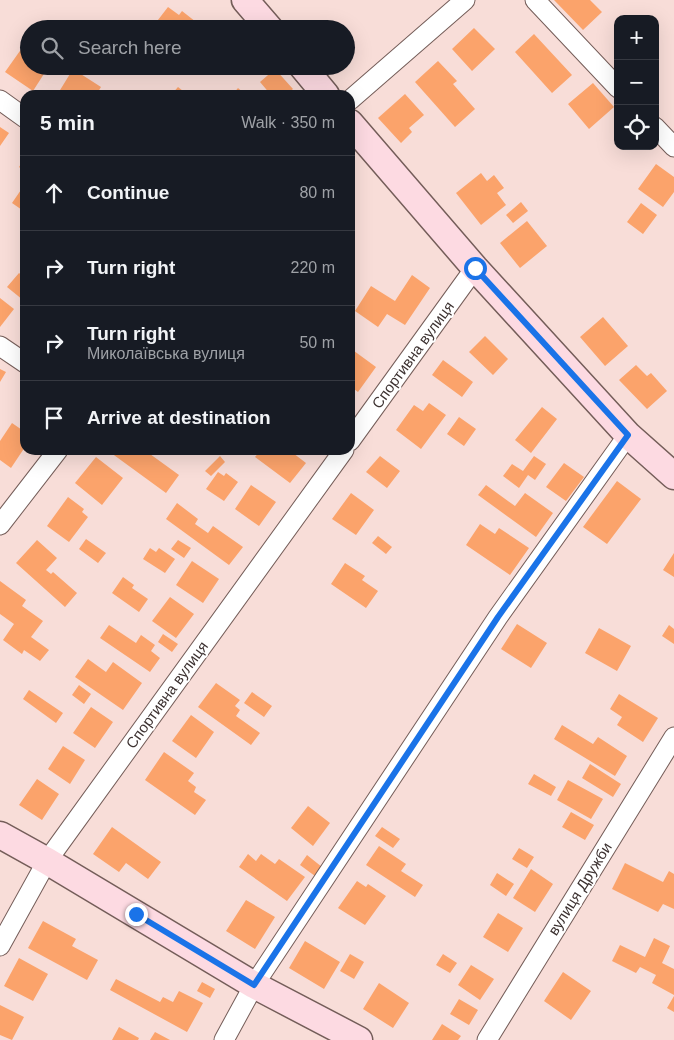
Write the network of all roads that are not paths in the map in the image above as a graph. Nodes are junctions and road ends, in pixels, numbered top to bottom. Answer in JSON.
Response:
{"nodes":[{"id":1,"x":245,"y":0,"type":"edge"},
{"id":2,"x":465,"y":0,"type":"edge"},
{"id":3,"x":535,"y":0,"type":"edge"},
{"id":4,"x":262,"y":20,"type":"edge"},
{"id":5,"x":309,"y":75,"type":"edge"},
{"id":6,"x":614,"y":84,"type":"edge"},
{"id":7,"x":322,"y":90,"type":"edge"},
{"id":8,"x":355,"y":96,"type":"edge"},
{"id":9,"x":0,"y":100,"type":"edge"},
{"id":10,"x":20,"y":114,"type":"edge"},
{"id":11,"x":355,"y":129,"type":"edge"},
{"id":12,"x":659,"y":131,"type":"edge"},
{"id":13,"x":674,"y":147,"type":"edge"},
{"id":14,"x":475,"y":268,"type":"junction"},
{"id":15,"x":0,"y":346,"type":"edge"},
{"id":16,"x":20,"y":360,"type":"edge"},
{"id":17,"x":355,"y":435,"type":"edge"},
{"id":18,"x":628,"y":435,"type":"junction"},
{"id":19,"x":54,"y":455,"type":"edge"},
{"id":20,"x":340,"y":455,"type":"edge"},
{"id":21,"x":674,"y":476,"type":"edge"},
{"id":22,"x":0,"y":526,"type":"edge"},
{"id":23,"x":674,"y":737,"type":"edge"},
{"id":24,"x":0,"y":835,"type":"edge"},
{"id":25,"x":46,"y":861,"type":"junction"},
{"id":26,"x":0,"y":946,"type":"edge"},
{"id":27,"x":254,"y":985,"type":"junction"},
{"id":28,"x":224,"y":1040,"type":"edge"},
{"id":29,"x":359,"y":1040,"type":"edge"},
{"id":30,"x":487,"y":1040,"type":"edge"}],
"edges":[{"from":1,"to":4,"type":"street"},
{"from":2,"to":8,"type":"street"},
{"from":3,"to":6,"type":"street"},
{"from":5,"to":7,"type":"street"},
{"from":9,"to":10,"type":"street"},
{"from":11,"to":14,"type":"street"},
{"from":12,"to":13,"type":"street"},
{"from":14,"to":17,"type":"street","name":"Спортивна вулиця"},
{"from":14,"to":18,"type":"street"},
{"from":15,"to":16,"type":"street"},
{"from":18,"to":21,"type":"street"},
{"from":18,"to":27,"type":"street"},
{"from":19,"to":22,"type":"street"},
{"from":20,"to":25,"type":"street","name":"Спортивна вулиця"},
{"from":23,"to":30,"type":"street","name":"вулиця Дружби"},
{"from":24,"to":25,"type":"street"},
{"from":25,"to":26,"type":"street","name":"Спортивна вулиця"},
{"from":25,"to":27,"type":"street"},
{"from":27,"to":28,"type":"street"},
{"from":27,"to":29,"type":"street"}]}
